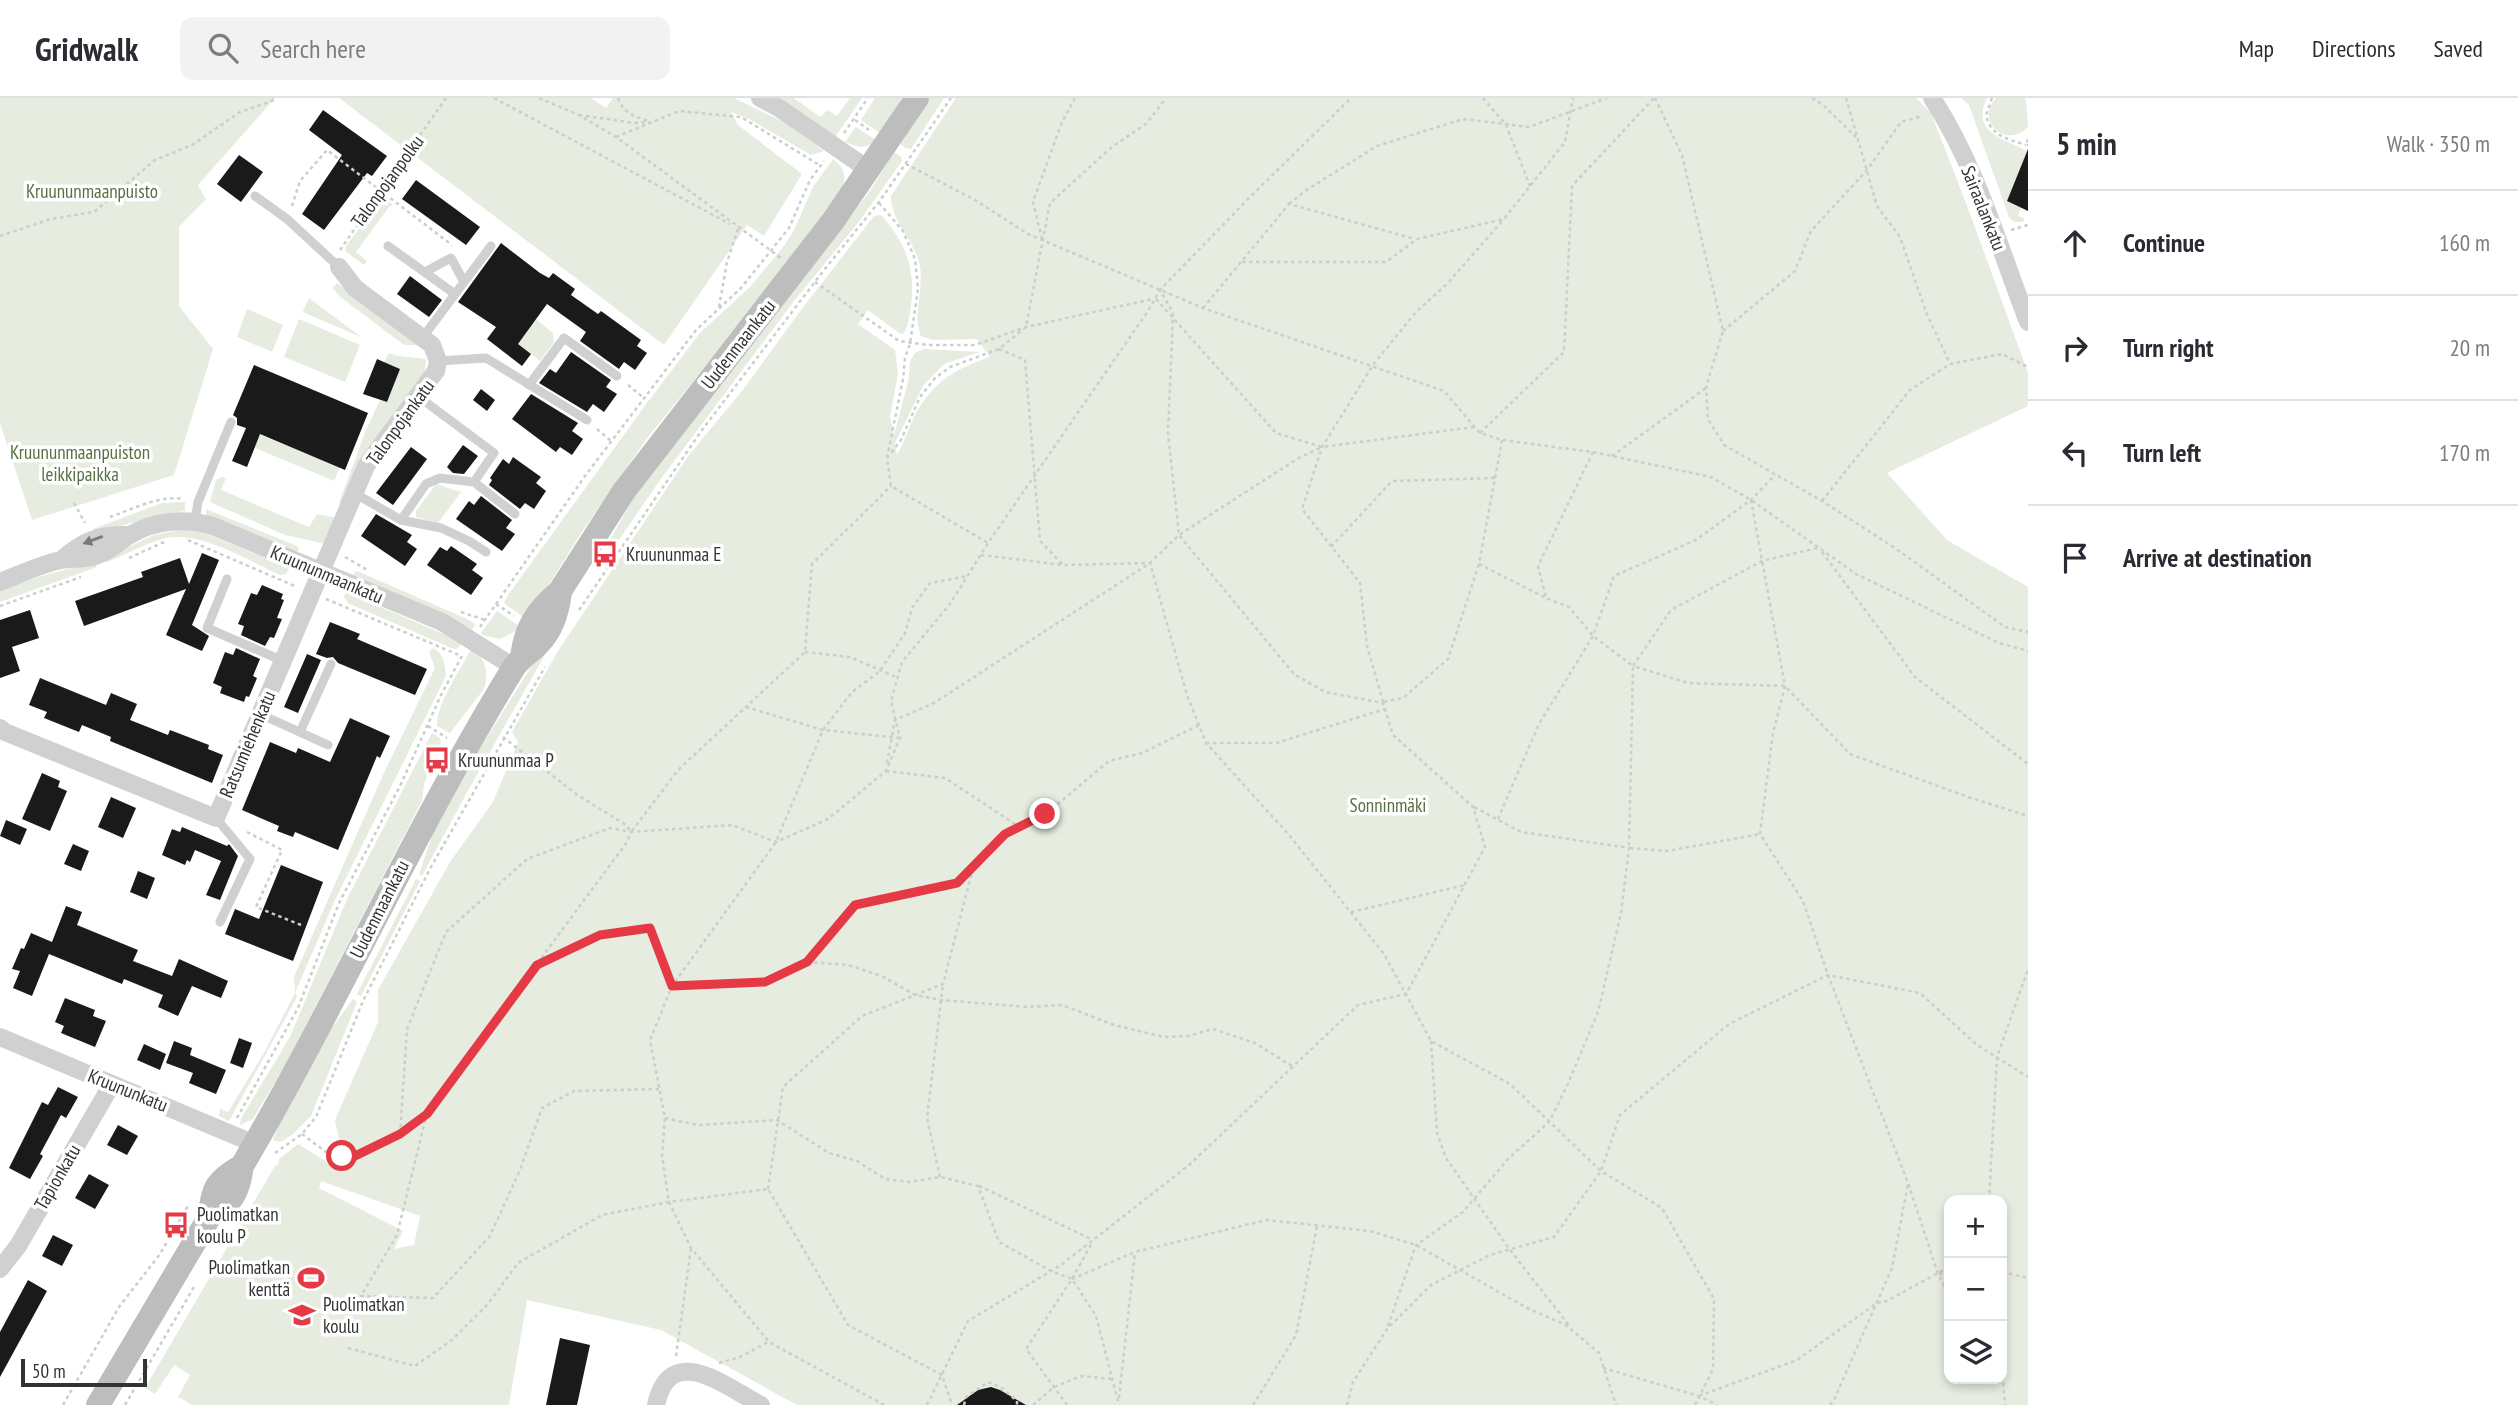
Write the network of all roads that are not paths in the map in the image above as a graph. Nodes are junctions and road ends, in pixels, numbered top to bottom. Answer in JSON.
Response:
{"nodes":[{"id":1,"x":760,"y":98,"type":"edge"},
{"id":2,"x":917,"y":98,"type":"edge"},
{"id":3,"x":1931,"y":106,"type":"edge"},
{"id":4,"x":869,"y":170,"type":"junction"},
{"id":5,"x":255,"y":196,"type":"dead end"},
{"id":6,"x":388,"y":246,"type":"dead end"},
{"id":7,"x":491,"y":246,"type":"dead end"},
{"id":8,"x":339,"y":267,"type":"joint"},
{"id":9,"x":425,"y":272,"type":"junction"},
{"id":10,"x":464,"y":282,"type":"junction"},
{"id":11,"x":455,"y":294,"type":"junction"},
{"id":12,"x":2028,"y":322,"type":"edge"},
{"id":13,"x":423,"y":337,"type":"junction"},
{"id":14,"x":438,"y":361,"type":"junction"},
{"id":15,"x":617,"y":376,"type":"road end"},
{"id":16,"x":529,"y":385,"type":"junction"},
{"id":17,"x":419,"y":397,"type":"junction"},
{"id":18,"x":587,"y":420,"type":"road end"},
{"id":19,"x":230,"y":422,"type":"dead end"},
{"id":20,"x":474,"y":482,"type":"junction"},
{"id":21,"x":354,"y":493,"type":"junction"},
{"id":22,"x":515,"y":514,"type":"dead end"},
{"id":23,"x":401,"y":520,"type":"junction"},
{"id":24,"x":195,"y":521,"type":"junction"},
{"id":25,"x":485,"y":552,"type":"dead end"},
{"id":26,"x":322,"y":572,"type":"junction"},
{"id":27,"x":227,"y":579,"type":"dead end"},
{"id":28,"x":0,"y":582,"type":"edge"},
{"id":29,"x":283,"y":661,"type":"junction"},
{"id":30,"x":518,"y":662,"type":"junction"},
{"id":31,"x":331,"y":664,"type":"dead end"},
{"id":32,"x":260,"y":714,"type":"junction"},
{"id":33,"x":0,"y":728,"type":"edge"},
{"id":34,"x":300,"y":732,"type":"junction"},
{"id":35,"x":328,"y":745,"type":"dead end"},
{"id":36,"x":216,"y":818,"type":"junction"},
{"id":37,"x":219,"y":922,"type":"dead end"},
{"id":38,"x":0,"y":1037,"type":"edge"},
{"id":39,"x":112,"y":1084,"type":"junction"},
{"id":40,"x":264,"y":1149,"type":"junction"},
{"id":41,"x":0,"y":1269,"type":"edge"},
{"id":42,"x":98,"y":1405,"type":"edge"},
{"id":43,"x":656,"y":1405,"type":"edge"},
{"id":44,"x":761,"y":1405,"type":"edge"}],
"edges":[{"from":1,"to":4,"type":"street"},
{"from":2,"to":4,"type":"main road","name":"Uudenmaankatu"},
{"from":3,"to":12,"type":"street","name":"Sairaalankatu"},
{"from":4,"to":30,"type":"main road","name":"Uudenmaankatu"},
{"from":5,"to":8,"type":"lane"},
{"from":6,"to":9,"type":"lane"},
{"from":7,"to":10,"type":"lane"},
{"from":8,"to":13,"type":"street","name":"Talonpojankatu"},
{"from":9,"to":10,"type":"lane"},
{"from":9,"to":11,"type":"lane"},
{"from":10,"to":11,"type":"lane"},
{"from":11,"to":13,"type":"lane"},
{"from":13,"to":14,"type":"street","name":"Talonpojankatu"},
{"from":14,"to":16,"type":"lane"},
{"from":14,"to":17,"type":"street","name":"Talonpojankatu"},
{"from":15,"to":16,"type":"lane"},
{"from":16,"to":18,"type":"lane"},
{"from":17,"to":20,"type":"lane"},
{"from":17,"to":21,"type":"street","name":"Talonpojankatu"},
{"from":19,"to":24,"type":"lane"},
{"from":20,"to":22,"type":"lane"},
{"from":20,"to":23,"type":"lane"},
{"from":21,"to":23,"type":"lane"},
{"from":21,"to":26,"type":"street","name":"Talonpojankatu"},
{"from":23,"to":25,"type":"lane"},
{"from":24,"to":26,"type":"street","name":"Kruununmaankatu"},
{"from":24,"to":28,"type":"street","name":"Kruununmaankatu"},
{"from":26,"to":29,"type":"street","name":"Ratsumiehenkatu"},
{"from":26,"to":30,"type":"street","name":"Kruununmaankatu"},
{"from":27,"to":29,"type":"lane"},
{"from":29,"to":32,"type":"street","name":"Ratsumiehenkatu"},
{"from":30,"to":40,"type":"main road","name":"Uudenmaankatu"},
{"from":31,"to":34,"type":"lane"},
{"from":32,"to":34,"type":"lane"},
{"from":32,"to":36,"type":"street","name":"Ratsumiehenkatu"},
{"from":33,"to":36,"type":"street","name":"Ratsumiehenkatu"},
{"from":34,"to":35,"type":"lane"},
{"from":36,"to":37,"type":"lane"},
{"from":38,"to":39,"type":"street","name":"Kruununkatu"},
{"from":39,"to":40,"type":"street","name":"Kruununkatu"},
{"from":39,"to":41,"type":"street","name":"Tapionkatu"},
{"from":40,"to":42,"type":"main road","name":"Uudenmaankatu"},
{"from":43,"to":44,"type":"street"}]}
